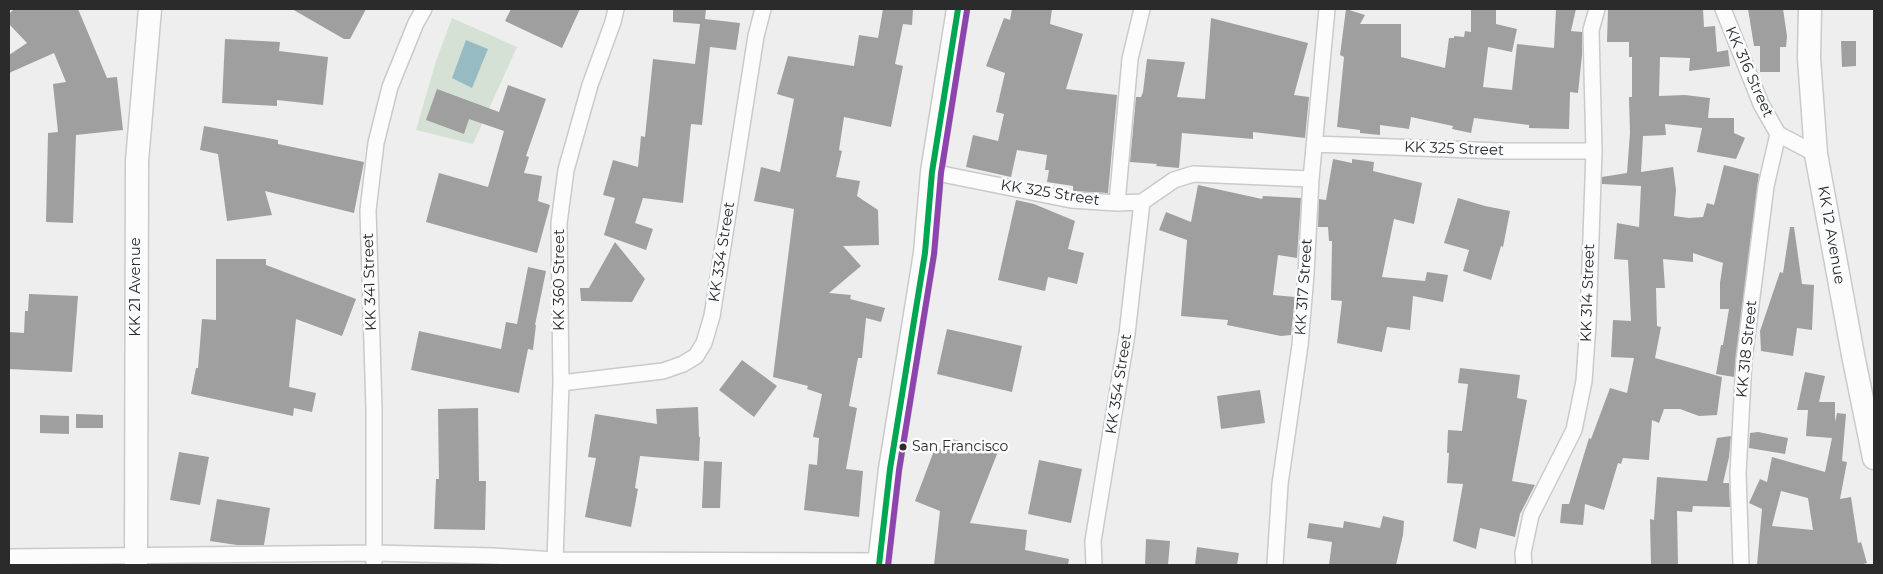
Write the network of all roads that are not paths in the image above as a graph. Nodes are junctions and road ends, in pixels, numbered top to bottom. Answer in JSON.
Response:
{"nodes":[{"id":1,"x":150,"y":9,"type":"edge"},
{"id":2,"x":424,"y":9,"type":"edge"},
{"id":3,"x":616,"y":9,"type":"edge"},
{"id":4,"x":763,"y":9,"type":"edge"},
{"id":5,"x":958,"y":9,"type":"edge"},
{"id":6,"x":1142,"y":9,"type":"edge"},
{"id":7,"x":1327,"y":9,"type":"edge"},
{"id":8,"x":1597,"y":9,"type":"edge"},
{"id":9,"x":1723,"y":9,"type":"edge"},
{"id":10,"x":1810,"y":9,"type":"edge"},
{"id":11,"x":1778,"y":134,"type":"junction"},
{"id":12,"x":1314,"y":144,"type":"junction"},
{"id":13,"x":1594,"y":151,"type":"junction"},
{"id":14,"x":1816,"y":154,"type":"junction"},
{"id":15,"x":932,"y":172,"type":"junction"},
{"id":16,"x":1311,"y":179,"type":"junction"},
{"id":17,"x":1142,"y":202,"type":"junction"},
{"id":18,"x":1116,"y":203,"type":"junction"},
{"id":19,"x":561,"y":383,"type":"junction"},
{"id":20,"x":1874,"y":458,"type":"edge"},
{"id":21,"x":9,"y":557,"type":"edge"},
{"id":22,"x":374,"y":559,"type":"edge"},
{"id":23,"x":136,"y":560,"type":"edge"},
{"id":24,"x":555,"y":560,"type":"junction"},
{"id":25,"x":879,"y":563,"type":"edge"},
{"id":26,"x":1094,"y":565,"type":"edge"},
{"id":27,"x":1275,"y":565,"type":"edge"},
{"id":28,"x":1524,"y":565,"type":"edge"},
{"id":29,"x":1741,"y":565,"type":"edge"}],
"edges":[{"from":1,"to":23,"type":"main road","name":"KK 21 Avenue"},
{"from":2,"to":22,"type":"street","name":"KK 341 Street"},
{"from":3,"to":19,"type":"street","name":"KK 360 Street"},
{"from":4,"to":19,"type":"street","name":"KK 334 Street"},
{"from":5,"to":15,"type":"main road"},
{"from":6,"to":18,"type":"street"},
{"from":7,"to":12,"type":"street","name":"KK 317 Street"},
{"from":8,"to":13,"type":"street","name":"KK 314 Street"},
{"from":9,"to":11,"type":"street","name":"KK 316 Street"},
{"from":10,"to":14,"type":"main road","name":"KK 12 Avenue"},
{"from":11,"to":14,"type":"street"},
{"from":11,"to":29,"type":"street","name":"KK 318 Street"},
{"from":12,"to":13,"type":"street","name":"KK 325 Street"},
{"from":12,"to":16,"type":"street","name":"KK 317 Street"},
{"from":13,"to":28,"type":"street","name":"KK 314 Street"},
{"from":14,"to":20,"type":"main road","name":"KK 12 Avenue"},
{"from":15,"to":18,"type":"street","name":"KK 325 Street"},
{"from":15,"to":25,"type":"main road"},
{"from":16,"to":17,"type":"street"},
{"from":16,"to":27,"type":"street","name":"KK 317 Street"},
{"from":17,"to":18,"type":"street","name":"KK 325 Street"},
{"from":17,"to":26,"type":"street","name":"KK 354 Street"},
{"from":19,"to":24,"type":"street","name":"KK 360 Street"},
{"from":21,"to":23,"type":"street"},
{"from":22,"to":23,"type":"street"},
{"from":22,"to":24,"type":"street"},
{"from":24,"to":25,"type":"street"}]}
